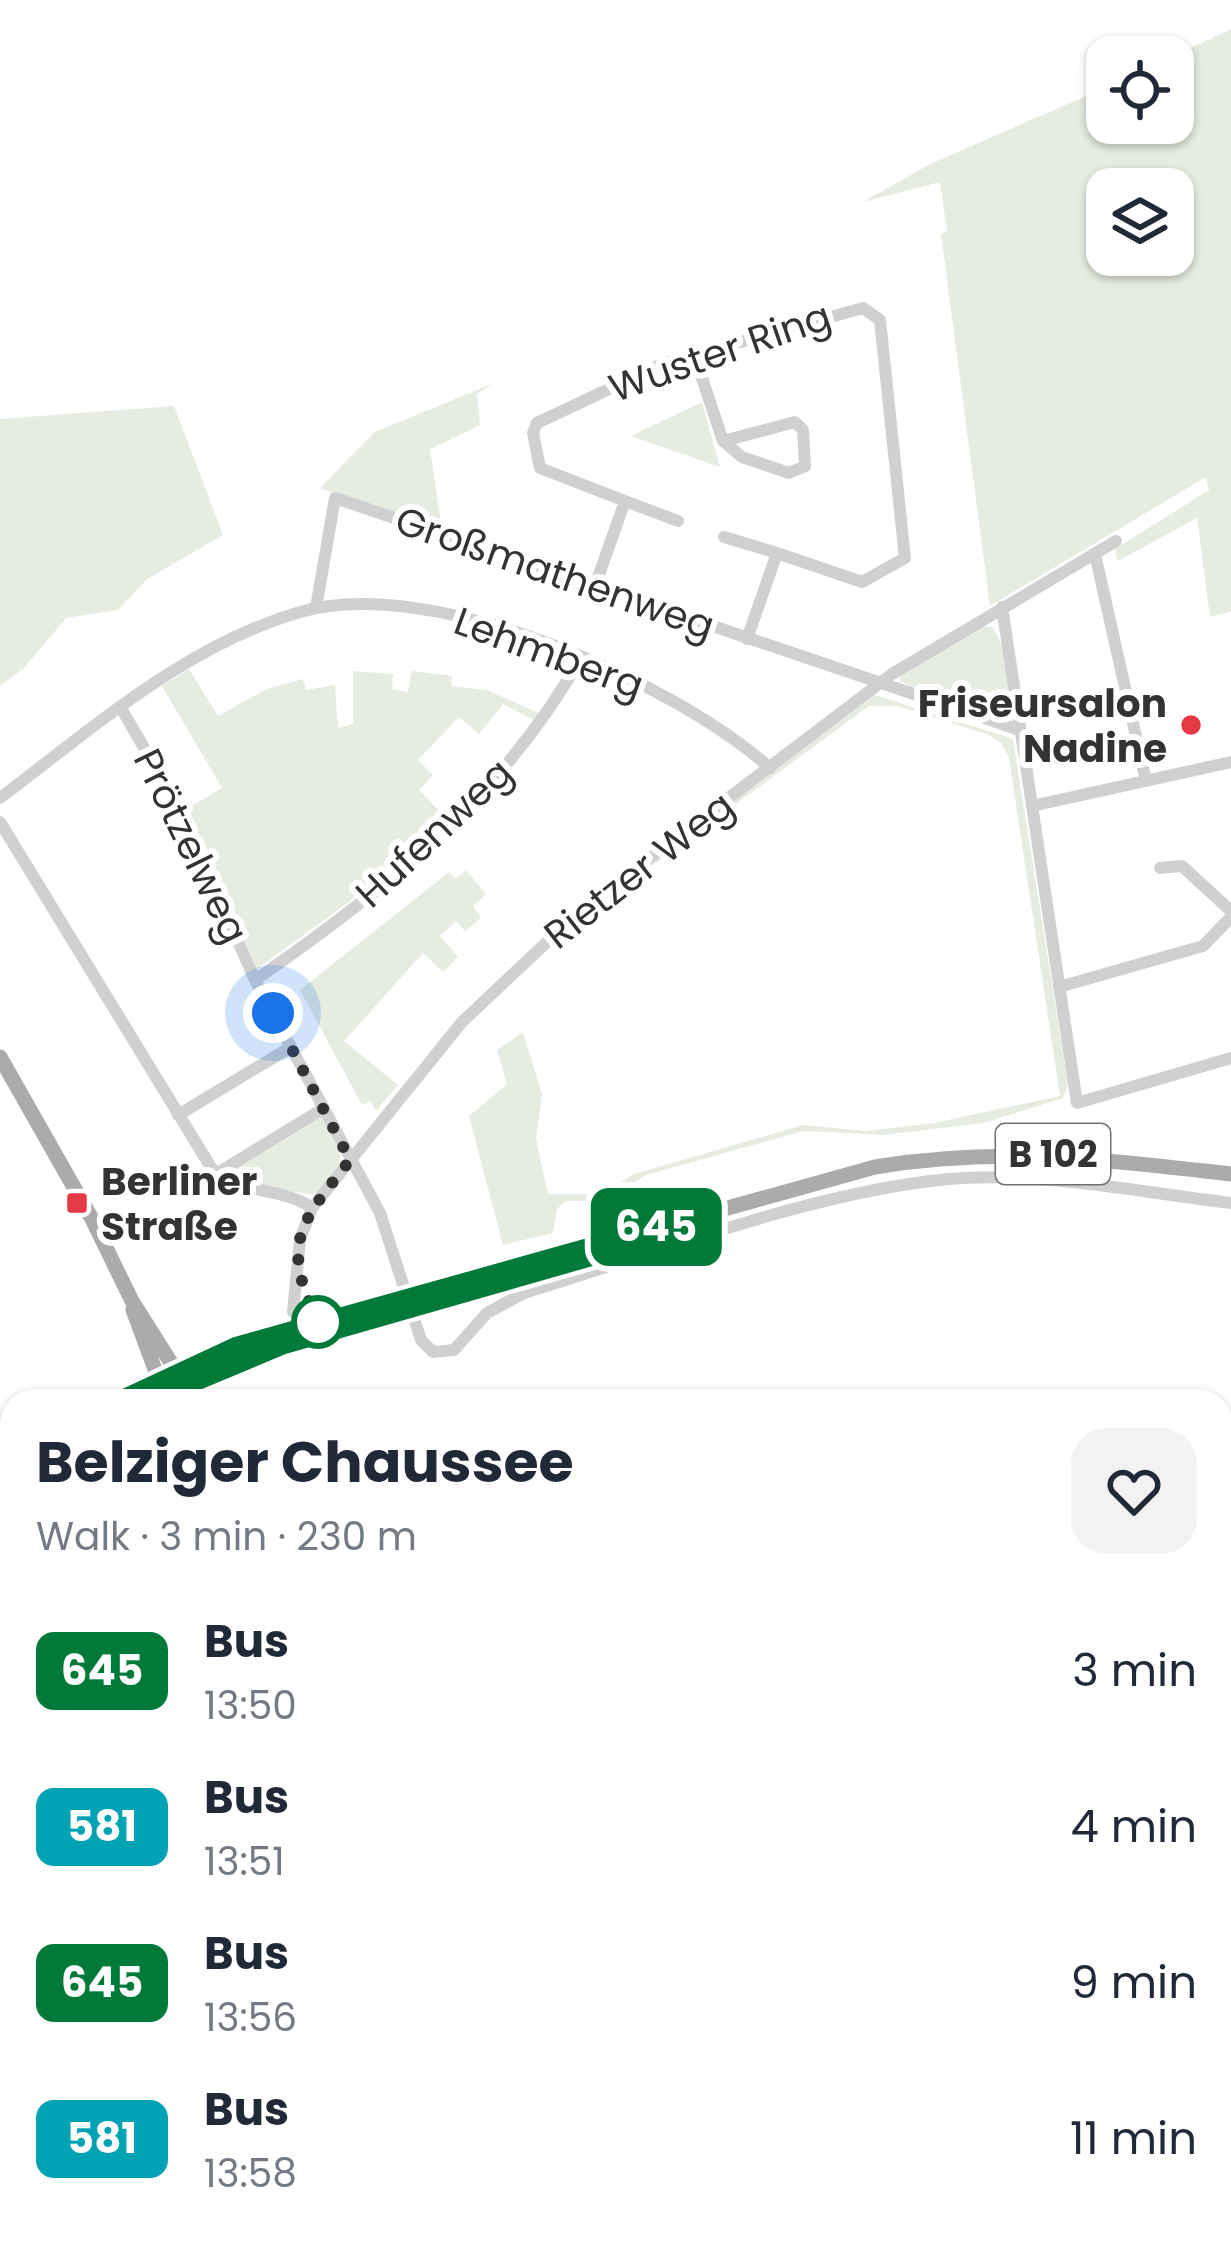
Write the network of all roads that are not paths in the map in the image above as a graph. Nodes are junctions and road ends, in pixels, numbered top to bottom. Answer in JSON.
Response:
{"nodes":[{"id":1,"x":694,"y":354,"type":"junction"},
{"id":2,"x":723,"y":440,"type":"junction"},
{"id":3,"x":625,"y":501,"type":"junction"},
{"id":4,"x":678,"y":521,"type":"dead end"},
{"id":5,"x":724,"y":537,"type":"dead end"},
{"id":6,"x":1116,"y":541,"type":"dead end"},
{"id":7,"x":777,"y":553,"type":"junction"},
{"id":8,"x":1095,"y":554,"type":"junction"},
{"id":9,"x":595,"y":586,"type":"junction"},
{"id":10,"x":316,"y":608,"type":"junction"},
{"id":11,"x":1002,"y":608,"type":"junction"},
{"id":12,"x":747,"y":639,"type":"junction"},
{"id":13,"x":581,"y":657,"type":"junction"},
{"id":14,"x":880,"y":684,"type":"junction"},
{"id":15,"x":121,"y":708,"type":"junction"},
{"id":16,"x":1020,"y":730,"type":"junction"},
{"id":17,"x":1231,"y":762,"type":"edge"},
{"id":18,"x":770,"y":768,"type":"junction"},
{"id":19,"x":1146,"y":781,"type":"junction"},
{"id":20,"x":0,"y":798,"type":"edge"},
{"id":21,"x":1032,"y":806,"type":"junction"},
{"id":22,"x":0,"y":822,"type":"edge"},
{"id":23,"x":1160,"y":868,"type":"dead end"},
{"id":24,"x":1231,"y":914,"type":"edge"},
{"id":25,"x":255,"y":980,"type":"junction"},
{"id":26,"x":1059,"y":987,"type":"junction"},
{"id":27,"x":291,"y":1048,"type":"junction"},
{"id":28,"x":0,"y":1057,"type":"edge"},
{"id":29,"x":1231,"y":1058,"type":"edge"},
{"id":30,"x":324,"y":1108,"type":"junction"},
{"id":31,"x":178,"y":1115,"type":"junction"},
{"id":32,"x":350,"y":1160,"type":"junction"},
{"id":33,"x":216,"y":1174,"type":"junction"},
{"id":34,"x":1231,"y":1174,"type":"edge"},
{"id":35,"x":1231,"y":1204,"type":"edge"},
{"id":36,"x":312,"y":1208,"type":"junction"},
{"id":37,"x":131,"y":1301,"type":"junction"},
{"id":38,"x":410,"y":1303,"type":"junction"},
{"id":39,"x":293,"y":1312,"type":"dead end"},
{"id":40,"x":157,"y":1379,"type":"junction"},
{"id":41,"x":177,"y":1382,"type":"junction"},
{"id":42,"x":139,"y":1389,"type":"edge"},
{"id":43,"x":167,"y":1389,"type":"edge"}],
"edges":[{"from":1,"to":2,"type":"street"},
{"from":1,"to":3,"type":"street","name":"Wuster Ring"},
{"from":1,"to":7,"type":"street","name":"Wuster Ring"},
{"from":2,"to":2,"type":"street"},
{"from":3,"to":4,"type":"street","name":"Wuster Ring"},
{"from":3,"to":9,"type":"street"},
{"from":5,"to":7,"type":"street","name":"Wuster Ring"},
{"from":6,"to":8,"type":"street","name":"Rietzer Weg"},
{"from":7,"to":12,"type":"street"},
{"from":8,"to":11,"type":"street","name":"Rietzer Weg"},
{"from":8,"to":19,"type":"street"},
{"from":9,"to":10,"type":"street","name":"Großmathenweg"},
{"from":9,"to":12,"type":"street","name":"Großmathenweg"},
{"from":10,"to":13,"type":"street","name":"Lehmberg"},
{"from":10,"to":15,"type":"street","name":"Lehmberg"},
{"from":11,"to":14,"type":"street","name":"Rietzer Weg"},
{"from":11,"to":16,"type":"street"},
{"from":12,"to":14,"type":"street","name":"Großmathenweg"},
{"from":13,"to":18,"type":"street","name":"Lehmberg"},
{"from":13,"to":25,"type":"street","name":"Hufenweg"},
{"from":14,"to":16,"type":"street","name":"Großmathenweg"},
{"from":14,"to":18,"type":"street","name":"Rietzer Weg"},
{"from":15,"to":20,"type":"street","name":"Lehmberg"},
{"from":15,"to":25,"type":"street","name":"Prötzelweg"},
{"from":16,"to":21,"type":"street"},
{"from":17,"to":19,"type":"street"},
{"from":18,"to":32,"type":"street","name":"Rietzer Weg"},
{"from":19,"to":21,"type":"street"},
{"from":21,"to":26,"type":"street"},
{"from":22,"to":31,"type":"street"},
{"from":23,"to":24,"type":"street"},
{"from":24,"to":26,"type":"street"},
{"from":25,"to":27,"type":"street","name":"Prötzelweg"},
{"from":26,"to":29,"type":"street"},
{"from":27,"to":30,"type":"street","name":"Prötzelweg"},
{"from":27,"to":31,"type":"street"},
{"from":28,"to":37,"type":"main road"},
{"from":30,"to":32,"type":"street","name":"Prötzelweg"},
{"from":30,"to":33,"type":"street"},
{"from":31,"to":33,"type":"street"},
{"from":32,"to":36,"type":"street","name":"Rietzer Weg"},
{"from":32,"to":38,"type":"street","name":"Prötzelweg"},
{"from":33,"to":36,"type":"street"},
{"from":34,"to":38,"type":"main road","number":"B 102"},
{"from":35,"to":38,"type":"street","name":"Prötzelweg"},
{"from":36,"to":39,"type":"street","name":"Rietzer Weg"},
{"from":37,"to":40,"type":"main road"},
{"from":37,"to":41,"type":"main road"},
{"from":38,"to":41,"type":"main road","number":"B 102"},
{"from":40,"to":41,"type":"main road"},
{"from":40,"to":42,"type":"main road"},
{"from":41,"to":43,"type":"main road"}]}
